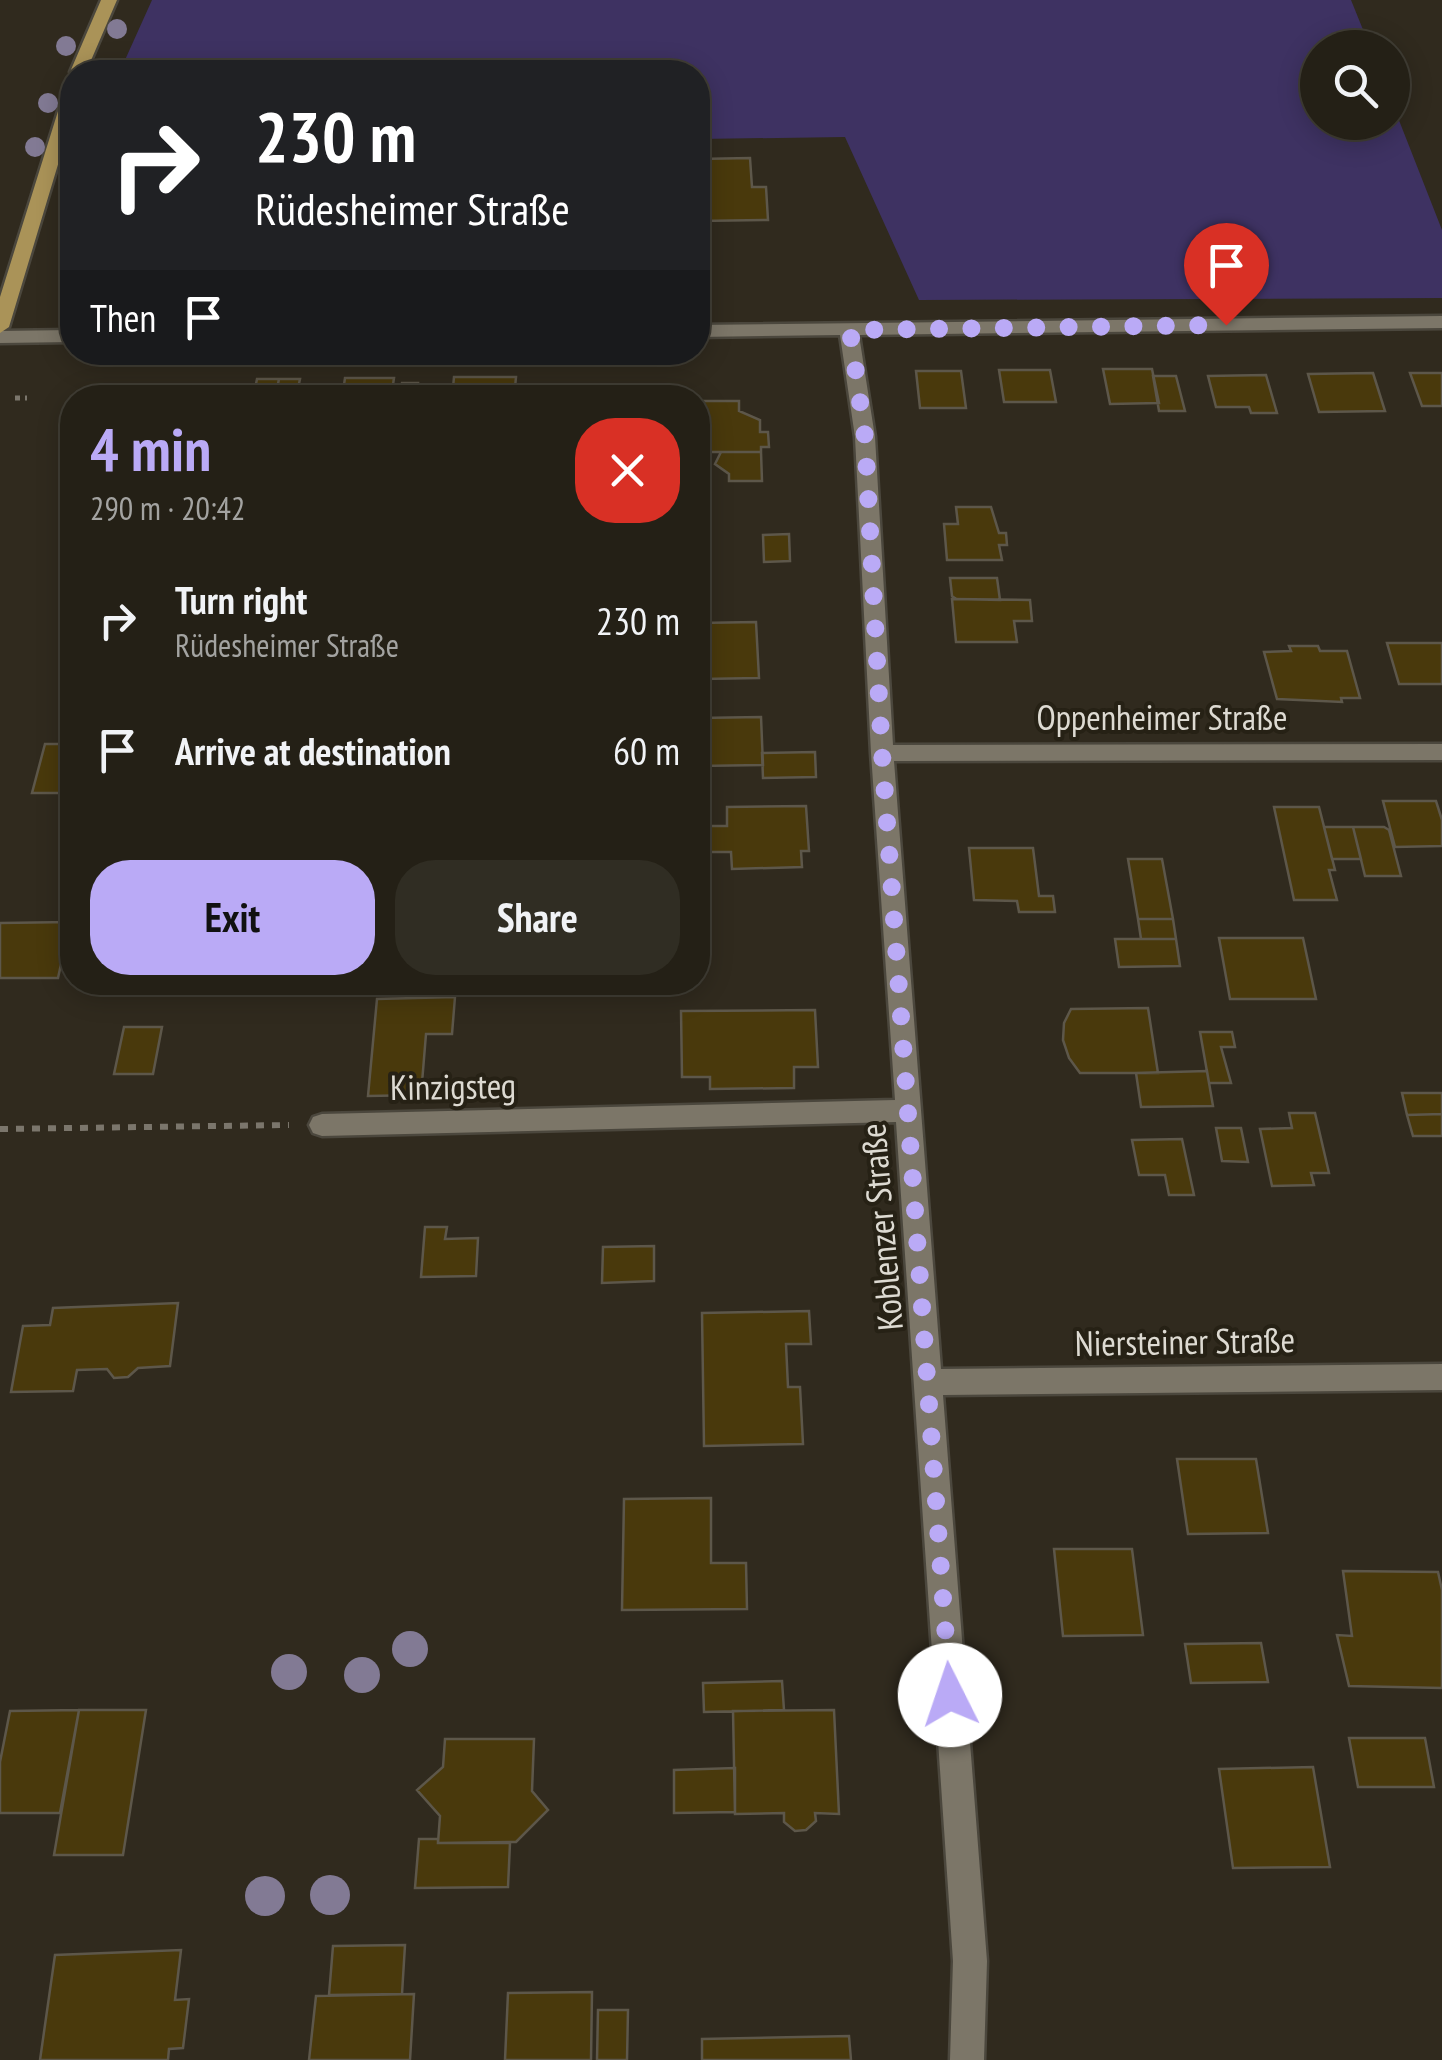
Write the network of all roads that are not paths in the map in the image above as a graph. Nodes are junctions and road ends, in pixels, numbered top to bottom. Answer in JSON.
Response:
{"nodes":[{"id":1,"x":110,"y":0,"type":"edge"},
{"id":2,"x":83,"y":60,"type":"edge"},
{"id":3,"x":60,"y":131,"type":"edge"},
{"id":4,"x":1442,"y":322,"type":"edge"},
{"id":5,"x":0,"y":327,"type":"edge"},
{"id":6,"x":850,"y":330,"type":"junction"},
{"id":7,"x":710,"y":331,"type":"edge"},
{"id":8,"x":0,"y":336,"type":"edge"},
{"id":9,"x":60,"y":336,"type":"edge"},
{"id":10,"x":1442,"y":752,"type":"edge"},
{"id":11,"x":882,"y":753,"type":"junction"},
{"id":12,"x":908,"y":1111,"type":"junction"},
{"id":13,"x":322,"y":1124,"type":"road end"},
{"id":14,"x":1442,"y":1377,"type":"edge"},
{"id":15,"x":930,"y":1382,"type":"junction"},
{"id":16,"x":967,"y":2060,"type":"edge"}],
"edges":[{"from":1,"to":2,"type":"main road"},
{"from":3,"to":5,"type":"main road"},
{"from":4,"to":6,"type":"street"},
{"from":6,"to":7,"type":"street"},
{"from":6,"to":11,"type":"street","name":"Koblenzer Straße"},
{"from":8,"to":9,"type":"street"},
{"from":10,"to":11,"type":"street","name":"Oppenheimer Straße"},
{"from":11,"to":12,"type":"street","name":"Koblenzer Straße"},
{"from":12,"to":13,"type":"street","name":"Kinzigsteg"},
{"from":12,"to":15,"type":"street","name":"Koblenzer Straße"},
{"from":14,"to":15,"type":"street","name":"Niersteiner Straße"},
{"from":15,"to":16,"type":"street","name":"Koblenzer Straße"}]}
